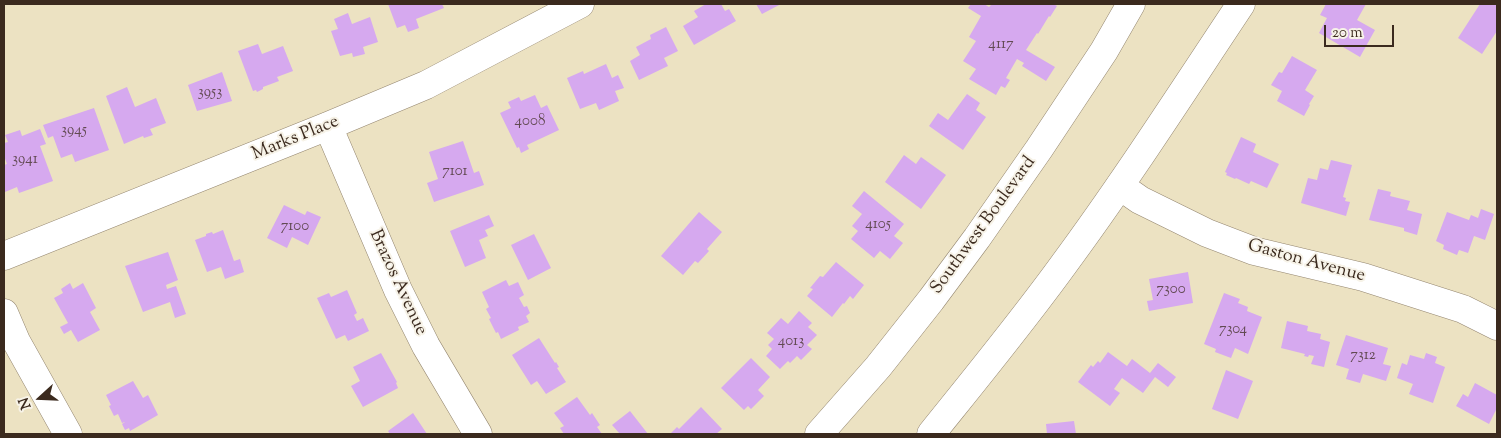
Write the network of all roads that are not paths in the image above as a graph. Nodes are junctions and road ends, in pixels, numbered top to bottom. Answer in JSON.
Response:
{"nodes":[{"id":1,"x":580,"y":4,"type":"edge"},
{"id":2,"x":1130,"y":4,"type":"edge"},
{"id":3,"x":1241,"y":4,"type":"edge"},
{"id":4,"x":328,"y":126,"type":"junction"},
{"id":5,"x":1120,"y":186,"type":"junction"},
{"id":6,"x":4,"y":256,"type":"edge"},
{"id":7,"x":4,"y":313,"type":"edge"},
{"id":8,"x":1497,"y":326,"type":"edge"},
{"id":9,"x":68,"y":434,"type":"edge"},
{"id":10,"x":478,"y":434,"type":"edge"},
{"id":11,"x":819,"y":434,"type":"edge"},
{"id":12,"x":931,"y":434,"type":"edge"}],
"edges":[{"from":1,"to":4,"type":"street","name":"Marks Place"},
{"from":2,"to":11,"type":"street","name":"Southwest Boulevard"},
{"from":3,"to":5,"type":"street"},
{"from":4,"to":6,"type":"street","name":"Marks Place"},
{"from":4,"to":10,"type":"street","name":"Brazos Avenue"},
{"from":5,"to":8,"type":"street","name":"Gaston Avenue"},
{"from":5,"to":12,"type":"street"},
{"from":7,"to":9,"type":"street"}]}
